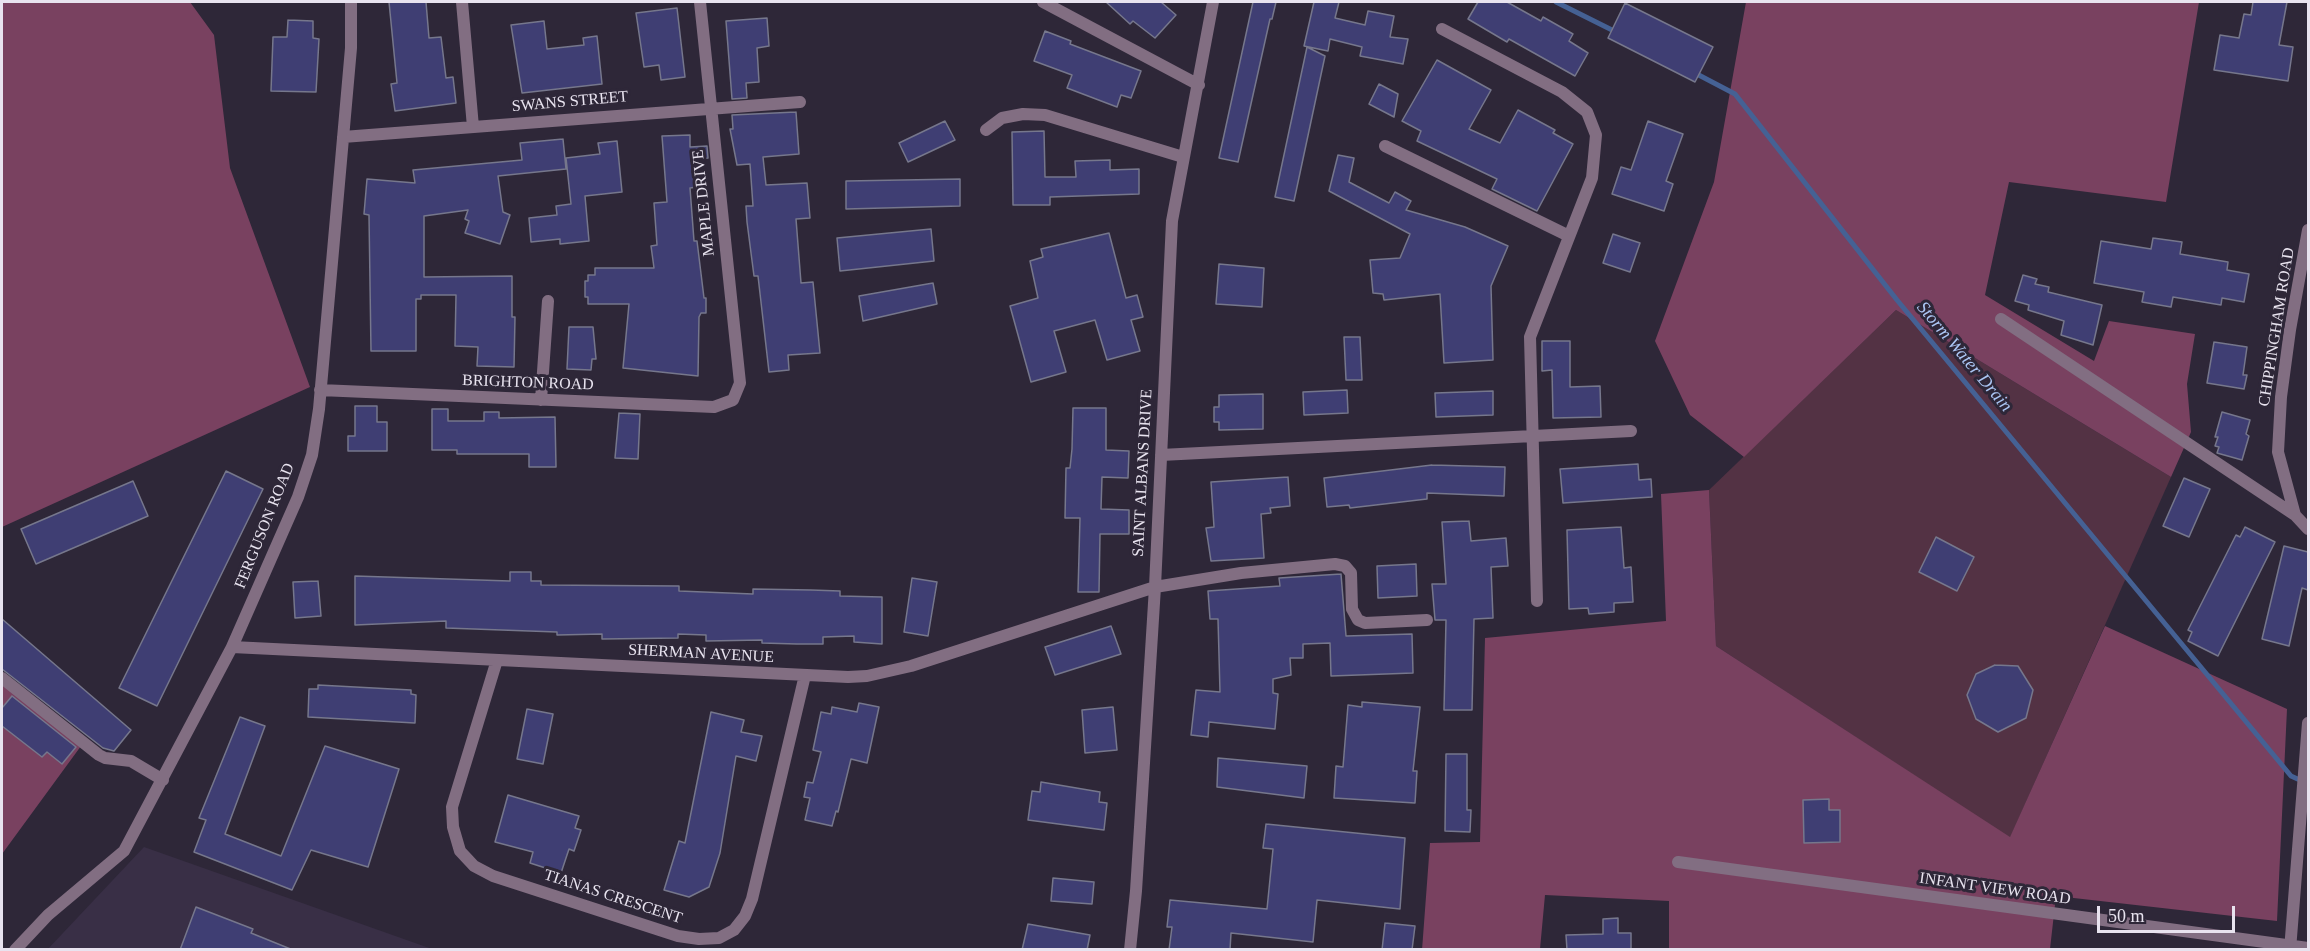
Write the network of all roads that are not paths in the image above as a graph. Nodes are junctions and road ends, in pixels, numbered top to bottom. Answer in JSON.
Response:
{"nodes":[{"id":1,"x":351,"y":2,"type":"edge"},
{"id":2,"x":462,"y":2,"type":"edge"},
{"id":3,"x":700,"y":2,"type":"edge"},
{"id":4,"x":1043,"y":2,"type":"edge"},
{"id":5,"x":1213,"y":2,"type":"edge"},
{"id":6,"x":1442,"y":29,"type":"dead end"},
{"id":7,"x":1198,"y":85,"type":"junction"},
{"id":8,"x":800,"y":102,"type":"dead end"},
{"id":9,"x":711,"y":107,"type":"junction"},
{"id":10,"x":474,"y":127,"type":"junction"},
{"id":11,"x":986,"y":130,"type":"dead end"},
{"id":12,"x":343,"y":137,"type":"junction"},
{"id":13,"x":1385,"y":146,"type":"dead end"},
{"id":14,"x":1184,"y":158,"type":"junction"},
{"id":15,"x":2308,"y":230,"type":"edge"},
{"id":16,"x":1569,"y":236,"type":"junction"},
{"id":17,"x":548,"y":301,"type":"dead end"},
{"id":18,"x":2001,"y":319,"type":"dead end"},
{"id":19,"x":320,"y":390,"type":"junction"},
{"id":20,"x":541,"y":400,"type":"junction"},
{"id":21,"x":733,"y":400,"type":"joint"},
{"id":22,"x":1631,"y":431,"type":"dead end"},
{"id":23,"x":1533,"y":437,"type":"junction"},
{"id":24,"x":1161,"y":455,"type":"junction"},
{"id":25,"x":2295,"y":515,"type":"junction"},
{"id":26,"x":2308,"y":530,"type":"edge"},
{"id":27,"x":1155,"y":587,"type":"junction"},
{"id":28,"x":1537,"y":601,"type":"dead end"},
{"id":29,"x":1427,"y":620,"type":"dead end"},
{"id":30,"x":232,"y":647,"type":"junction"},
{"id":31,"x":497,"y":660,"type":"junction"},
{"id":32,"x":805,"y":675,"type":"junction"},
{"id":33,"x":2,"y":678,"type":"edge"},
{"id":34,"x":2308,"y":723,"type":"edge"},
{"id":35,"x":163,"y":780,"type":"junction"},
{"id":36,"x":1678,"y":862,"type":"dead end"},
{"id":37,"x":2290,"y":948,"type":"edge"},
{"id":38,"x":2308,"y":948,"type":"edge"},
{"id":39,"x":15,"y":950,"type":"edge"},
{"id":40,"x":1130,"y":950,"type":"edge"}],
"edges":[{"from":1,"to":12,"type":"street","name":"FERGUSON ROAD"},
{"from":2,"to":10,"type":"street"},
{"from":3,"to":9,"type":"street","name":"MAPLE DRIVE"},
{"from":4,"to":7,"type":"street"},
{"from":5,"to":7,"type":"street","name":"SAINT ALBANS DRIVE"},
{"from":6,"to":16,"type":"street"},
{"from":7,"to":14,"type":"street","name":"SAINT ALBANS DRIVE"},
{"from":8,"to":9,"type":"street","name":"SWANS STREET"},
{"from":9,"to":10,"type":"street","name":"SWANS STREET"},
{"from":9,"to":21,"type":"street","name":"MAPLE DRIVE"},
{"from":10,"to":12,"type":"street","name":"SWANS STREET"},
{"from":11,"to":14,"type":"street"},
{"from":12,"to":19,"type":"street","name":"FERGUSON ROAD"},
{"from":13,"to":16,"type":"street"},
{"from":14,"to":24,"type":"street","name":"SAINT ALBANS DRIVE"},
{"from":15,"to":25,"type":"street","name":"CHIPPINGHAM ROAD"},
{"from":16,"to":23,"type":"street"},
{"from":17,"to":20,"type":"street"},
{"from":18,"to":25,"type":"street"},
{"from":19,"to":20,"type":"street","name":"BRIGHTON ROAD"},
{"from":19,"to":30,"type":"street","name":"FERGUSON ROAD"},
{"from":20,"to":21,"type":"street","name":"BRIGHTON ROAD"},
{"from":22,"to":23,"type":"street"},
{"from":23,"to":24,"type":"street"},
{"from":23,"to":28,"type":"street"},
{"from":24,"to":27,"type":"street","name":"SAINT ALBANS DRIVE"},
{"from":25,"to":26,"type":"street","name":"CHIPPINGHAM ROAD"},
{"from":27,"to":29,"type":"street","name":"SHERMAN AVENUE"},
{"from":27,"to":32,"type":"street","name":"SHERMAN AVENUE"},
{"from":27,"to":40,"type":"street","name":"SAINT ALBANS DRIVE"},
{"from":30,"to":31,"type":"street","name":"SHERMAN AVENUE"},
{"from":30,"to":35,"type":"street","name":"FERGUSON ROAD"},
{"from":31,"to":32,"type":"street","name":"SHERMAN AVENUE"},
{"from":31,"to":32,"type":"street","name":"TIANAS CRESCENT"},
{"from":33,"to":35,"type":"street"},
{"from":34,"to":37,"type":"street"},
{"from":35,"to":39,"type":"street","name":"FERGUSON ROAD"},
{"from":36,"to":37,"type":"street","name":"INFANT VIEW ROAD"},
{"from":37,"to":38,"type":"street","name":"INFANT VIEW ROAD"}]}
